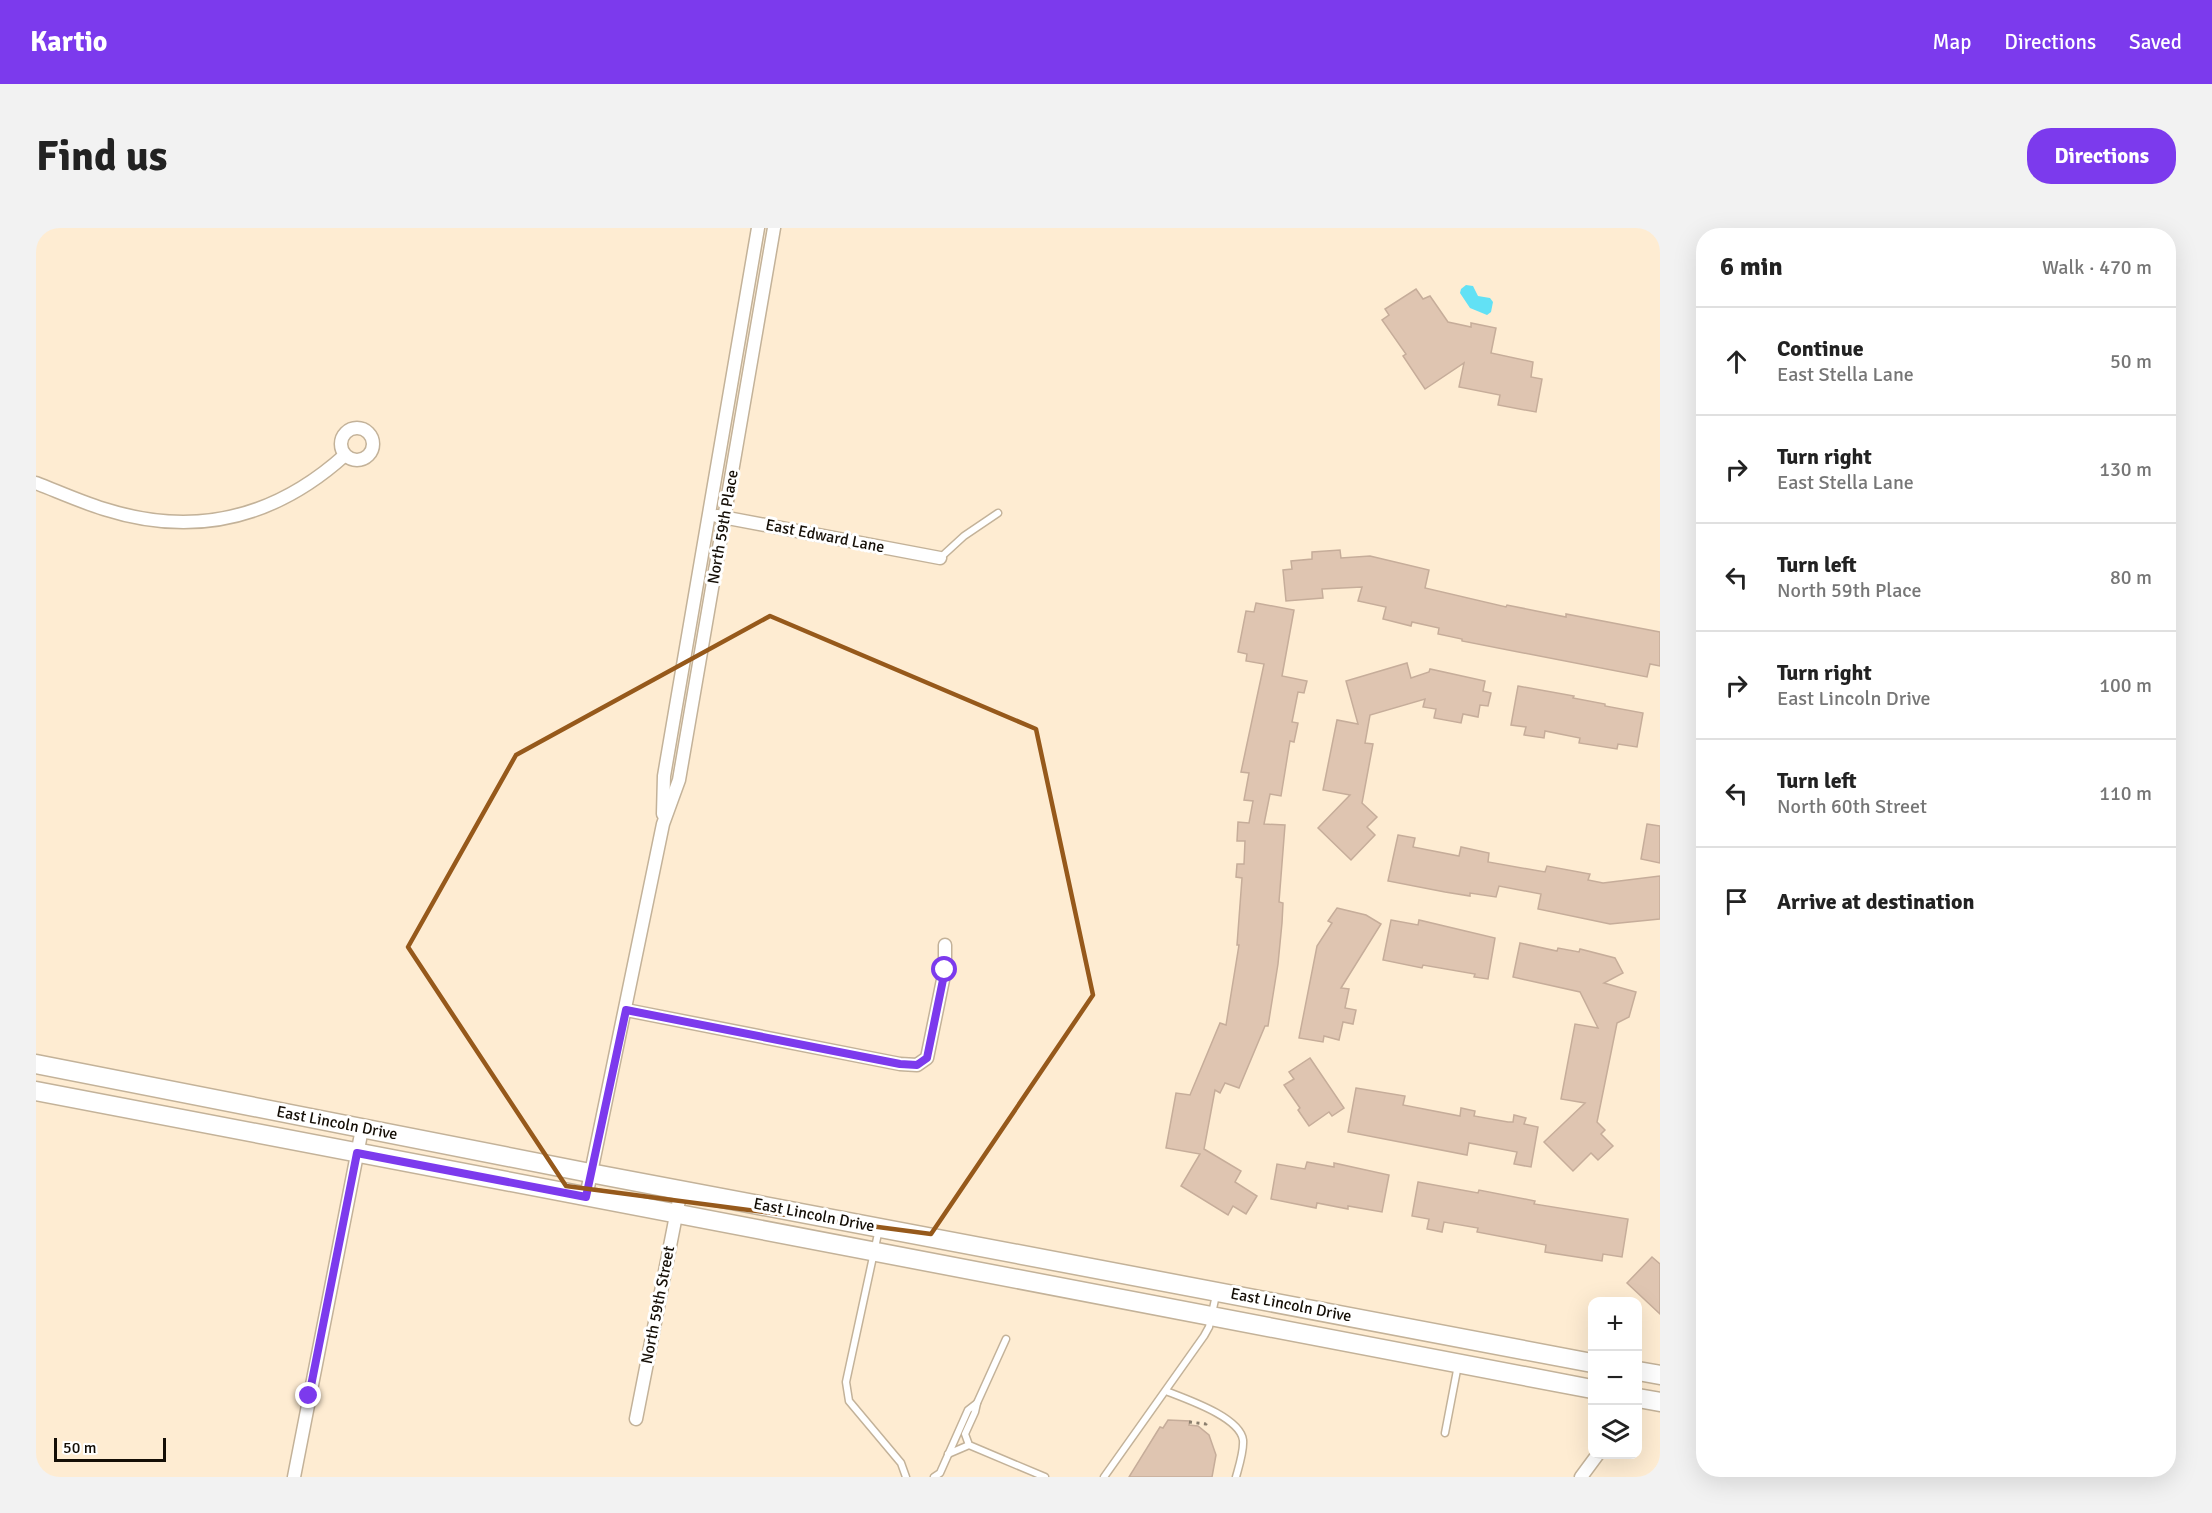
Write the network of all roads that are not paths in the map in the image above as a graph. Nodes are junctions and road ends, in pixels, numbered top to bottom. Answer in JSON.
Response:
{"nodes":[{"id":1,"x":758,"y":228,"type":"edge"},
{"id":2,"x":774,"y":228,"type":"edge"},
{"id":3,"x":345,"y":456,"type":"dead end"},
{"id":4,"x":36,"y":483,"type":"edge"},
{"id":5,"x":998,"y":513,"type":"dead end"},
{"id":6,"x":710,"y":514,"type":"junction"},
{"id":7,"x":725,"y":517,"type":"junction"},
{"id":8,"x":940,"y":558,"type":"joint"},
{"id":9,"x":663,"y":824,"type":"junction"},
{"id":10,"x":945,"y":945,"type":"dead end"},
{"id":11,"x":626,"y":1010,"type":"junction"},
{"id":12,"x":36,"y":1064,"type":"edge"},
{"id":13,"x":168,"y":1090,"type":"junction"},
{"id":14,"x":36,"y":1092,"type":"edge"},
{"id":15,"x":163,"y":1116,"type":"junction"},
{"id":16,"x":362,"y":1128,"type":"junction"},
{"id":17,"x":357,"y":1153,"type":"junction"},
{"id":18,"x":590,"y":1173,"type":"junction"},
{"id":19,"x":681,"y":1190,"type":"junction"},
{"id":20,"x":586,"y":1197,"type":"junction"},
{"id":21,"x":676,"y":1215,"type":"junction"},
{"id":22,"x":879,"y":1228,"type":"junction"},
{"id":23,"x":874,"y":1253,"type":"junction"},
{"id":24,"x":1217,"y":1292,"type":"junction"},
{"id":25,"x":1211,"y":1317,"type":"junction"},
{"id":26,"x":1006,"y":1339,"type":"dead end"},
{"id":27,"x":1588,"y":1362,"type":"edge"},
{"id":28,"x":1459,"y":1363,"type":"junction"},
{"id":29,"x":1642,"y":1372,"type":"edge"},
{"id":30,"x":1660,"y":1375,"type":"edge"},
{"id":31,"x":1588,"y":1388,"type":"edge"},
{"id":32,"x":1167,"y":1391,"type":"junction"},
{"id":33,"x":1642,"y":1399,"type":"edge"},
{"id":34,"x":1660,"y":1402,"type":"edge"},
{"id":35,"x":977,"y":1403,"type":"junction"},
{"id":36,"x":636,"y":1419,"type":"dead end"},
{"id":37,"x":1445,"y":1432,"type":"dead end"},
{"id":38,"x":969,"y":1445,"type":"junction"},
{"id":39,"x":948,"y":1454,"type":"junction"},
{"id":40,"x":1595,"y":1459,"type":"edge"},
{"id":41,"x":294,"y":1477,"type":"edge"},
{"id":42,"x":906,"y":1477,"type":"edge"},
{"id":43,"x":934,"y":1477,"type":"edge"},
{"id":44,"x":1045,"y":1477,"type":"edge"},
{"id":45,"x":1104,"y":1477,"type":"edge"},
{"id":46,"x":1236,"y":1477,"type":"edge"},
{"id":47,"x":1581,"y":1477,"type":"edge"}],
"edges":[{"from":1,"to":6,"type":"street","name":"North 59th Place"},
{"from":2,"to":7,"type":"street","name":"North 59th Place"},
{"from":3,"to":4,"type":"street"},
{"from":5,"to":8,"type":"lane"},
{"from":6,"to":7,"type":"street","name":"East Edward Lane"},
{"from":6,"to":9,"type":"street","name":"North 59th Place"},
{"from":7,"to":8,"type":"street","name":"East Edward Lane"},
{"from":7,"to":9,"type":"street","name":"North 59th Place"},
{"from":9,"to":11,"type":"street","name":"North 59th Place"},
{"from":10,"to":11,"type":"street"},
{"from":11,"to":18,"type":"street","name":"North 59th Place"},
{"from":12,"to":13,"type":"main road","name":"East Lincoln Drive"},
{"from":13,"to":15,"type":"main road"},
{"from":13,"to":16,"type":"main road","name":"East Lincoln Drive"},
{"from":14,"to":15,"type":"main road","name":"East Lincoln Drive"},
{"from":15,"to":17,"type":"main road","name":"East Lincoln Drive"},
{"from":16,"to":17,"type":"street"},
{"from":16,"to":18,"type":"main road","name":"East Lincoln Drive"},
{"from":17,"to":20,"type":"main road","name":"East Lincoln Drive"},
{"from":17,"to":41,"type":"street"},
{"from":18,"to":19,"type":"main road","name":"East Lincoln Drive"},
{"from":18,"to":20,"type":"street","name":"North 59th Place"},
{"from":19,"to":21,"type":"street","name":"North 59th Street"},
{"from":19,"to":22,"type":"main road","name":"East Lincoln Drive"},
{"from":20,"to":21,"type":"main road","name":"East Lincoln Drive"},
{"from":21,"to":23,"type":"main road","name":"East Lincoln Drive"},
{"from":21,"to":36,"type":"street","name":"North 59th Street"},
{"from":22,"to":23,"type":"lane"},
{"from":22,"to":24,"type":"main road","name":"East Lincoln Drive"},
{"from":23,"to":25,"type":"main road","name":"East Lincoln Drive"},
{"from":23,"to":42,"type":"lane"},
{"from":24,"to":25,"type":"lane"},
{"from":24,"to":27,"type":"main road","name":"East Lincoln Drive"},
{"from":25,"to":28,"type":"main road","name":"East Lincoln Drive"},
{"from":25,"to":32,"type":"lane"},
{"from":26,"to":35,"type":"lane"},
{"from":28,"to":31,"type":"main road","name":"East Lincoln Drive"},
{"from":28,"to":37,"type":"lane"},
{"from":29,"to":30,"type":"main road"},
{"from":32,"to":45,"type":"lane"},
{"from":32,"to":46,"type":"lane"},
{"from":33,"to":34,"type":"main road"},
{"from":35,"to":38,"type":"lane"},
{"from":35,"to":39,"type":"lane"},
{"from":38,"to":39,"type":"lane"},
{"from":38,"to":44,"type":"lane"},
{"from":39,"to":43,"type":"lane"},
{"from":40,"to":47,"type":"street"}]}
